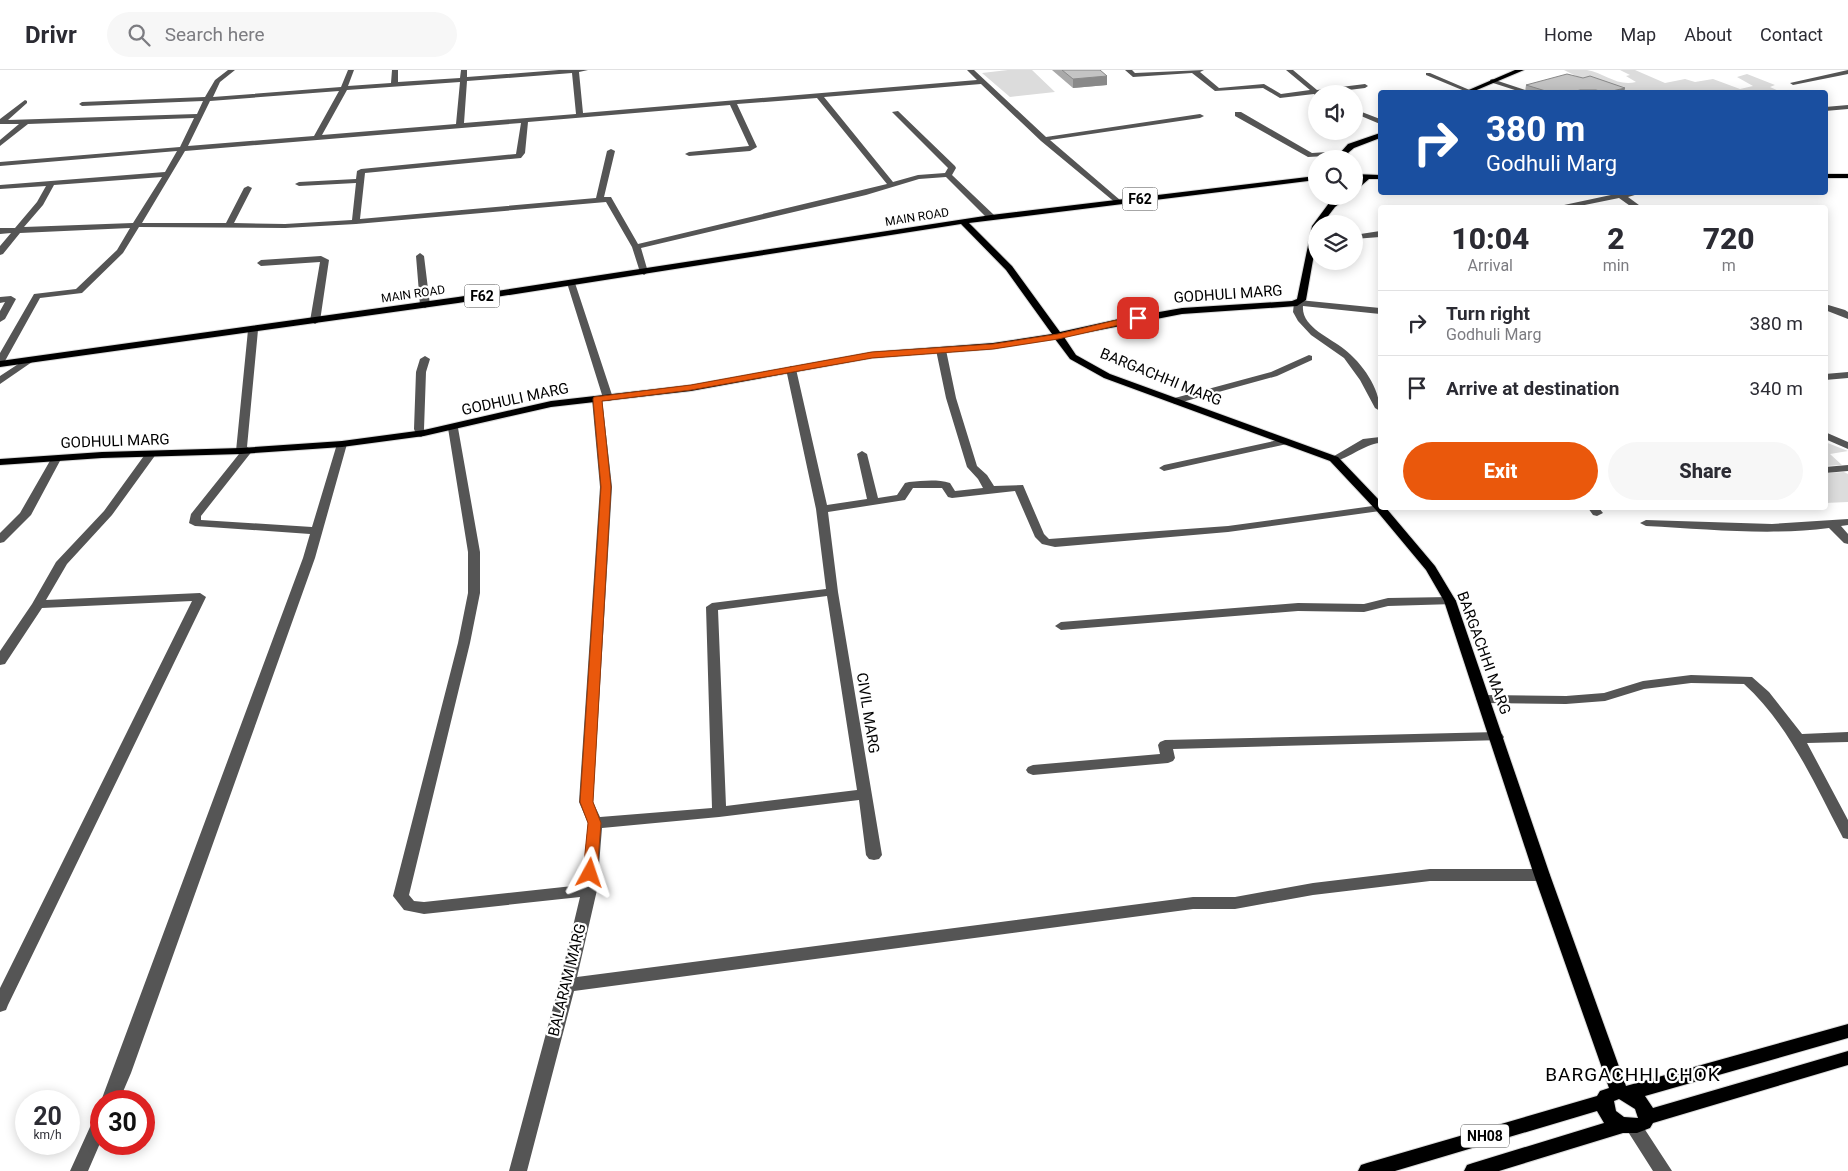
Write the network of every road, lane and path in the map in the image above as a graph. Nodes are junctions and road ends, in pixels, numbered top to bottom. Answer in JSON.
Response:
{"nodes":[{"id":1,"x":232,"y":70,"type":"edge"},
{"id":2,"x":351,"y":70,"type":"edge"},
{"id":3,"x":395,"y":70,"type":"edge"},
{"id":4,"x":464,"y":70,"type":"edge"},
{"id":5,"x":575,"y":70,"type":"edge"},
{"id":6,"x":585,"y":70,"type":"edge"},
{"id":7,"x":970,"y":70,"type":"edge"},
{"id":8,"x":1128,"y":70,"type":"edge"},
{"id":9,"x":1194,"y":70,"type":"edge"},
{"id":10,"x":1201,"y":70,"type":"edge"},
{"id":11,"x":1289,"y":70,"type":"edge"},
{"id":12,"x":1521,"y":70,"type":"edge"},
{"id":13,"x":1848,"y":72,"type":"edge"},
{"id":14,"x":509,"y":73,"type":"edge"},
{"id":15,"x":1428,"y":74,"type":"dead end"},
{"id":16,"x":464,"y":80,"type":"junction"},
{"id":17,"x":1492,"y":81,"type":"junction"},
{"id":18,"x":982,"y":82,"type":"junction"},
{"id":19,"x":1793,"y":83,"type":"dead end"},
{"id":20,"x":394,"y":85,"type":"junction"},
{"id":21,"x":1308,"y":86,"type":"edge"},
{"id":22,"x":344,"y":89,"type":"junction"},
{"id":23,"x":1464,"y":90,"type":"edge"},
{"id":24,"x":1472,"y":90,"type":"edge"},
{"id":25,"x":1520,"y":90,"type":"edge"},
{"id":26,"x":1308,"y":94,"type":"edge"},
{"id":27,"x":819,"y":96,"type":"junction"},
{"id":28,"x":209,"y":99,"type":"junction"},
{"id":29,"x":25,"y":102,"type":"dead end"},
{"id":30,"x":733,"y":103,"type":"junction"},
{"id":31,"x":82,"y":104,"type":"dead end"},
{"id":32,"x":1848,"y":108,"type":"edge"},
{"id":33,"x":1828,"y":109,"type":"edge"},
{"id":34,"x":896,"y":112,"type":"dead end"},
{"id":35,"x":1238,"y":114,"type":"dead end"},
{"id":36,"x":580,"y":115,"type":"junction"},
{"id":37,"x":1363,"y":115,"type":"edge"},
{"id":38,"x":200,"y":116,"type":"junction"},
{"id":39,"x":1200,"y":116,"type":"dead end"},
{"id":40,"x":525,"y":119,"type":"junction"},
{"id":41,"x":1378,"y":121,"type":"edge"},
{"id":42,"x":0,"y":122,"type":"edge"},
{"id":43,"x":26,"y":122,"type":"junction"},
{"id":44,"x":460,"y":125,"type":"junction"},
{"id":45,"x":1378,"y":136,"type":"edge"},
{"id":46,"x":316,"y":137,"type":"junction"},
{"id":47,"x":1044,"y":139,"type":"junction"},
{"id":48,"x":0,"y":144,"type":"edge"},
{"id":49,"x":183,"y":148,"type":"junction"},
{"id":50,"x":1349,"y":150,"type":"edge"},
{"id":51,"x":611,"y":151,"type":"dead end"},
{"id":52,"x":689,"y":154,"type":"dead end"},
{"id":53,"x":1308,"y":154,"type":"edge"},
{"id":54,"x":0,"y":164,"type":"edge"},
{"id":55,"x":1363,"y":170,"type":"edge"},
{"id":56,"x":166,"y":174,"type":"junction"},
{"id":57,"x":948,"y":175,"type":"junction"},
{"id":58,"x":1366,"y":176,"type":"junction"},
{"id":59,"x":1828,"y":176,"type":"edge"},
{"id":60,"x":1848,"y":176,"type":"edge"},
{"id":61,"x":1378,"y":178,"type":"edge"},
{"id":62,"x":1308,"y":179,"type":"edge"},
{"id":63,"x":1363,"y":180,"type":"edge"},
{"id":64,"x":359,"y":181,"type":"junction"},
{"id":65,"x":52,"y":182,"type":"junction"},
{"id":66,"x":298,"y":184,"type":"dead end"},
{"id":67,"x":891,"y":184,"type":"junction"},
{"id":68,"x":0,"y":187,"type":"edge"},
{"id":69,"x":248,"y":188,"type":"dead end"},
{"id":70,"x":1626,"y":195,"type":"edge"},
{"id":71,"x":1621,"y":196,"type":"junction"},
{"id":72,"x":600,"y":198,"type":"junction"},
{"id":73,"x":1117,"y":202,"type":"junction"},
{"id":74,"x":1571,"y":205,"type":"edge"},
{"id":75,"x":1634,"y":205,"type":"edge"},
{"id":76,"x":991,"y":217,"type":"junction"},
{"id":77,"x":356,"y":222,"type":"junction"},
{"id":78,"x":964,"y":222,"type":"junction"},
{"id":79,"x":136,"y":225,"type":"junction"},
{"id":80,"x":229,"y":225,"type":"junction"},
{"id":81,"x":17,"y":230,"type":"junction"},
{"id":82,"x":0,"y":231,"type":"edge"},
{"id":83,"x":1378,"y":234,"type":"edge"},
{"id":84,"x":1363,"y":236,"type":"edge"},
{"id":85,"x":636,"y":246,"type":"junction"},
{"id":86,"x":0,"y":252,"type":"edge"},
{"id":87,"x":420,"y":256,"type":"dead end"},
{"id":88,"x":261,"y":263,"type":"dead end"},
{"id":89,"x":1308,"y":267,"type":"edge"},
{"id":90,"x":644,"y":271,"type":"junction"},
{"id":91,"x":571,"y":283,"type":"junction"},
{"id":92,"x":0,"y":300,"type":"edge"},
{"id":93,"x":425,"y":303,"type":"junction"},
{"id":94,"x":1300,"y":303,"type":"junction"},
{"id":95,"x":1828,"y":308,"type":"edge"},
{"id":96,"x":1378,"y":311,"type":"edge"},
{"id":97,"x":1846,"y":313,"type":"edge"},
{"id":98,"x":0,"y":319,"type":"edge"},
{"id":99,"x":315,"y":320,"type":"junction"},
{"id":100,"x":253,"y":330,"type":"junction"},
{"id":101,"x":1058,"y":336,"type":"junction"},
{"id":102,"x":941,"y":350,"type":"junction"},
{"id":103,"x":1309,"y":358,"type":"dead end"},
{"id":104,"x":425,"y":359,"type":"dead end"},
{"id":105,"x":29,"y":360,"type":"junction"},
{"id":106,"x":0,"y":362,"type":"edge"},
{"id":107,"x":790,"y":369,"type":"junction"},
{"id":108,"x":1848,"y":375,"type":"edge"},
{"id":109,"x":1828,"y":377,"type":"edge"},
{"id":110,"x":0,"y":381,"type":"edge"},
{"id":111,"x":603,"y":398,"type":"junction"},
{"id":112,"x":1175,"y":401,"type":"junction"},
{"id":113,"x":1378,"y":404,"type":"edge"},
{"id":114,"x":453,"y":428,"type":"junction"},
{"id":115,"x":421,"y":434,"type":"junction"},
{"id":116,"x":1828,"y":436,"type":"edge"},
{"id":117,"x":1378,"y":440,"type":"edge"},
{"id":118,"x":1283,"y":442,"type":"junction"},
{"id":119,"x":342,"y":444,"type":"junction"},
{"id":120,"x":1848,"y":446,"type":"edge"},
{"id":121,"x":244,"y":451,"type":"junction"},
{"id":122,"x":862,"y":454,"type":"dead end"},
{"id":123,"x":150,"y":455,"type":"junction"},
{"id":124,"x":56,"y":459,"type":"junction"},
{"id":125,"x":1334,"y":459,"type":"junction"},
{"id":126,"x":0,"y":462,"type":"edge"},
{"id":127,"x":1164,"y":468,"type":"dead end"},
{"id":128,"x":1848,"y":468,"type":"edge"},
{"id":129,"x":1828,"y":470,"type":"edge"},
{"id":130,"x":990,"y":490,"type":"junction"},
{"id":131,"x":873,"y":501,"type":"junction"},
{"id":132,"x":1378,"y":506,"type":"edge"},
{"id":133,"x":1378,"y":508,"type":"edge"},
{"id":134,"x":822,"y":509,"type":"junction"},
{"id":135,"x":1382,"y":510,"type":"edge"},
{"id":136,"x":1848,"y":522,"type":"edge"},
{"id":137,"x":1646,"y":523,"type":"dead end"},
{"id":138,"x":1833,"y":525,"type":"junction"},
{"id":139,"x":316,"y":530,"type":"junction"},
{"id":140,"x":0,"y":540,"type":"edge"},
{"id":141,"x":1848,"y":541,"type":"edge"},
{"id":142,"x":832,"y":592,"type":"junction"},
{"id":143,"x":1450,"y":601,"type":"junction"},
{"id":144,"x":38,"y":604,"type":"junction"},
{"id":145,"x":1061,"y":626,"type":"dead end"},
{"id":146,"x":0,"y":661,"type":"edge"},
{"id":147,"x":1484,"y":699,"type":"junction"},
{"id":148,"x":1497,"y":737,"type":"junction"},
{"id":149,"x":1848,"y":737,"type":"edge"},
{"id":150,"x":1798,"y":739,"type":"junction"},
{"id":151,"x":1033,"y":770,"type":"dead end"},
{"id":152,"x":865,"y":794,"type":"junction"},
{"id":153,"x":719,"y":812,"type":"junction"},
{"id":154,"x":595,"y":823,"type":"junction"},
{"id":155,"x":1848,"y":834,"type":"edge"},
{"id":156,"x":874,"y":855,"type":"dead end"},
{"id":157,"x":1542,"y":876,"type":"junction"},
{"id":158,"x":588,"y":890,"type":"junction"},
{"id":159,"x":567,"y":985,"type":"junction"},
{"id":160,"x":0,"y":1005,"type":"edge"},
{"id":161,"x":1848,"y":1031,"type":"edge"},
{"id":162,"x":1848,"y":1058,"type":"edge"},
{"id":163,"x":115,"y":1090,"type":"edge"},
{"id":164,"x":1623,"y":1093,"type":"junction"},
{"id":165,"x":1603,"y":1102,"type":"junction"},
{"id":166,"x":1635,"y":1123,"type":"junction"},
{"id":167,"x":90,"y":1146,"type":"edge"},
{"id":168,"x":79,"y":1171,"type":"edge"},
{"id":169,"x":518,"y":1171,"type":"edge"},
{"id":170,"x":1367,"y":1171,"type":"edge"},
{"id":171,"x":1473,"y":1171,"type":"edge"},
{"id":172,"x":1663,"y":1171,"type":"edge"}],
"edges":[{"from":1,"to":28,"type":"street"},
{"from":2,"to":22,"type":"street"},
{"from":3,"to":20,"type":"street"},
{"from":4,"to":16,"type":"street"},
{"from":5,"to":6,"type":"street"},
{"from":5,"to":14,"type":"street"},
{"from":5,"to":36,"type":"street"},
{"from":7,"to":18,"type":"street"},
{"from":8,"to":9,"type":"street"},
{"from":9,"to":10,"type":"street"},
{"from":9,"to":26,"type":"street"},
{"from":11,"to":21,"type":"street"},
{"from":12,"to":17,"type":"main road"},
{"from":13,"to":19,"type":"street"},
{"from":14,"to":16,"type":"street"},
{"from":15,"to":23,"type":"street"},
{"from":16,"to":20,"type":"street"},
{"from":16,"to":44,"type":"street"},
{"from":17,"to":24,"type":"main road"},
{"from":17,"to":25,"type":"street"},
{"from":18,"to":27,"type":"street"},
{"from":18,"to":47,"type":"street"},
{"from":20,"to":22,"type":"street"},
{"from":22,"to":28,"type":"street"},
{"from":22,"to":46,"type":"street"},
{"from":27,"to":30,"type":"street"},
{"from":27,"to":67,"type":"street"},
{"from":28,"to":31,"type":"street"},
{"from":28,"to":38,"type":"street"},
{"from":29,"to":42,"type":"street"},
{"from":30,"to":36,"type":"street"},
{"from":30,"to":52,"type":"street"},
{"from":32,"to":33,"type":"street"},
{"from":34,"to":57,"type":"street"},
{"from":35,"to":53,"type":"street"},
{"from":36,"to":40,"type":"street"},
{"from":37,"to":41,"type":"street"},
{"from":38,"to":43,"type":"street"},
{"from":38,"to":49,"type":"street"},
{"from":39,"to":47,"type":"street"},
{"from":40,"to":44,"type":"street"},
{"from":40,"to":64,"type":"street"},
{"from":42,"to":43,"type":"street"},
{"from":43,"to":48,"type":"street"},
{"from":44,"to":46,"type":"street"},
{"from":45,"to":50,"type":"main road"},
{"from":46,"to":49,"type":"street"},
{"from":47,"to":73,"type":"street"},
{"from":49,"to":54,"type":"street"},
{"from":49,"to":56,"type":"street"},
{"from":51,"to":72,"type":"street"},
{"from":55,"to":58,"type":"main road"},
{"from":56,"to":65,"type":"street"},
{"from":56,"to":79,"type":"street"},
{"from":57,"to":67,"type":"street"},
{"from":57,"to":76,"type":"street"},
{"from":58,"to":61,"type":"main road"},
{"from":58,"to":63,"type":"main road"},
{"from":59,"to":60,"type":"main road"},
{"from":62,"to":73,"type":"main road","number":"F62"},
{"from":64,"to":66,"type":"street"},
{"from":64,"to":77,"type":"street"},
{"from":65,"to":68,"type":"street"},
{"from":65,"to":81,"type":"street"},
{"from":67,"to":85,"type":"street"},
{"from":69,"to":80,"type":"street"},
{"from":70,"to":71,"type":"street"},
{"from":71,"to":74,"type":"street"},
{"from":71,"to":75,"type":"street"},
{"from":72,"to":77,"type":"street"},
{"from":72,"to":85,"type":"street"},
{"from":73,"to":76,"type":"main road","number":"F62"},
{"from":76,"to":78,"type":"main road","number":"F62"},
{"from":77,"to":80,"type":"street"},
{"from":78,"to":90,"type":"main road","name":"MAIN ROAD","number":"F62"},
{"from":78,"to":101,"type":"main road","name":"BARGACHHI MARG"},
{"from":79,"to":80,"type":"street"},
{"from":79,"to":81,"type":"street"},
{"from":79,"to":106,"type":"street"},
{"from":81,"to":82,"type":"street"},
{"from":81,"to":86,"type":"street"},
{"from":83,"to":84,"type":"street"},
{"from":85,"to":90,"type":"street"},
{"from":87,"to":93,"type":"street"},
{"from":88,"to":99,"type":"street"},
{"from":89,"to":94,"type":"main road"},
{"from":90,"to":91,"type":"main road","name":"MAIN ROAD","number":"F62"},
{"from":90,"to":93,"type":"main road","name":"MAIN ROAD","number":"F62"},
{"from":91,"to":93,"type":"main road","name":"MAIN ROAD","number":"F62"},
{"from":91,"to":111,"type":"street","name":"BALARAM MARG"},
{"from":92,"to":98,"type":"street"},
{"from":93,"to":99,"type":"main road","name":"MAIN ROAD","number":"F62"},
{"from":94,"to":96,"type":"street"},
{"from":94,"to":101,"type":"main road","name":"GODHULI MARG"},
{"from":94,"to":113,"type":"street"},
{"from":95,"to":97,"type":"street"},
{"from":99,"to":100,"type":"main road","name":"MAIN ROAD","number":"F62"},
{"from":99,"to":106,"type":"main road","name":"MAIN ROAD","number":"F62"},
{"from":100,"to":105,"type":"main road","name":"MAIN ROAD","number":"F62"},
{"from":100,"to":121,"type":"street"},
{"from":101,"to":102,"type":"main road","name":"GODHULI MARG"},
{"from":101,"to":112,"type":"main road","name":"BARGACHHI MARG"},
{"from":102,"to":107,"type":"main road","name":"GODHULI MARG"},
{"from":102,"to":130,"type":"street"},
{"from":103,"to":112,"type":"street"},
{"from":104,"to":115,"type":"street"},
{"from":105,"to":106,"type":"main road","name":"MAIN ROAD","number":"F62"},
{"from":105,"to":110,"type":"street"},
{"from":107,"to":111,"type":"main road","name":"GODHULI MARG"},
{"from":107,"to":134,"type":"street","name":"CIVIL MARG"},
{"from":108,"to":109,"type":"street"},
{"from":111,"to":114,"type":"main road","name":"GODHULI MARG"},
{"from":111,"to":154,"type":"street","name":"BALARAM MARG"},
{"from":112,"to":118,"type":"main road","name":"BARGACHHI MARG"},
{"from":114,"to":115,"type":"main road","name":"GODHULI MARG"},
{"from":114,"to":158,"type":"street"},
{"from":115,"to":119,"type":"main road","name":"GODHULI MARG"},
{"from":116,"to":120,"type":"street"},
{"from":117,"to":125,"type":"street"},
{"from":118,"to":125,"type":"main road","name":"BARGACHHI MARG"},
{"from":118,"to":127,"type":"street"},
{"from":119,"to":121,"type":"main road","name":"GODHULI MARG"},
{"from":119,"to":139,"type":"street"},
{"from":121,"to":123,"type":"main road","name":"GODHULI MARG"},
{"from":121,"to":139,"type":"street"},
{"from":122,"to":131,"type":"street"},
{"from":123,"to":124,"type":"main road","name":"GODHULI MARG"},
{"from":123,"to":144,"type":"street"},
{"from":124,"to":126,"type":"main road","name":"GODHULI MARG"},
{"from":124,"to":140,"type":"street"},
{"from":125,"to":132,"type":"main road","name":"BARGACHHI MARG"},
{"from":128,"to":129,"type":"street"},
{"from":130,"to":131,"type":"street"},
{"from":130,"to":133,"type":"street"},
{"from":131,"to":134,"type":"street"},
{"from":134,"to":142,"type":"street","name":"CIVIL MARG"},
{"from":135,"to":143,"type":"main road","name":"BARGACHHI MARG"},
{"from":136,"to":138,"type":"street"},
{"from":137,"to":138,"type":"street"},
{"from":138,"to":141,"type":"street"},
{"from":139,"to":163,"type":"street"},
{"from":142,"to":152,"type":"street","name":"CIVIL MARG"},
{"from":142,"to":153,"type":"street"},
{"from":143,"to":145,"type":"street"},
{"from":143,"to":147,"type":"main road","name":"BARGACHHI MARG"},
{"from":144,"to":146,"type":"street"},
{"from":144,"to":160,"type":"street"},
{"from":147,"to":148,"type":"main road","name":"BARGACHHI MARG"},
{"from":147,"to":150,"type":"street"},
{"from":148,"to":151,"type":"street"},
{"from":148,"to":157,"type":"main road","name":"BARGACHHI MARG"},
{"from":149,"to":150,"type":"street"},
{"from":150,"to":155,"type":"street"},
{"from":152,"to":153,"type":"street"},
{"from":152,"to":156,"type":"street","name":"CIVIL MARG"},
{"from":153,"to":154,"type":"street"},
{"from":154,"to":158,"type":"street","name":"BALARAM MARG"},
{"from":157,"to":159,"type":"street"},
{"from":157,"to":164,"type":"main road","name":"BARGACHHI MARG"},
{"from":158,"to":159,"type":"street","name":"BALARAM MARG"},
{"from":159,"to":169,"type":"street","name":"BALARAM MARG"},
{"from":161,"to":164,"type":"main road"},
{"from":162,"to":166,"type":"main road"},
{"from":164,"to":165,"type":"main road"},
{"from":164,"to":166,"type":"main road"},
{"from":165,"to":166,"type":"main road"},
{"from":165,"to":170,"type":"main road","number":"NH08"},
{"from":166,"to":171,"type":"main road","number":"NH08"},
{"from":166,"to":172,"type":"street"},
{"from":167,"to":168,"type":"street"}]}
